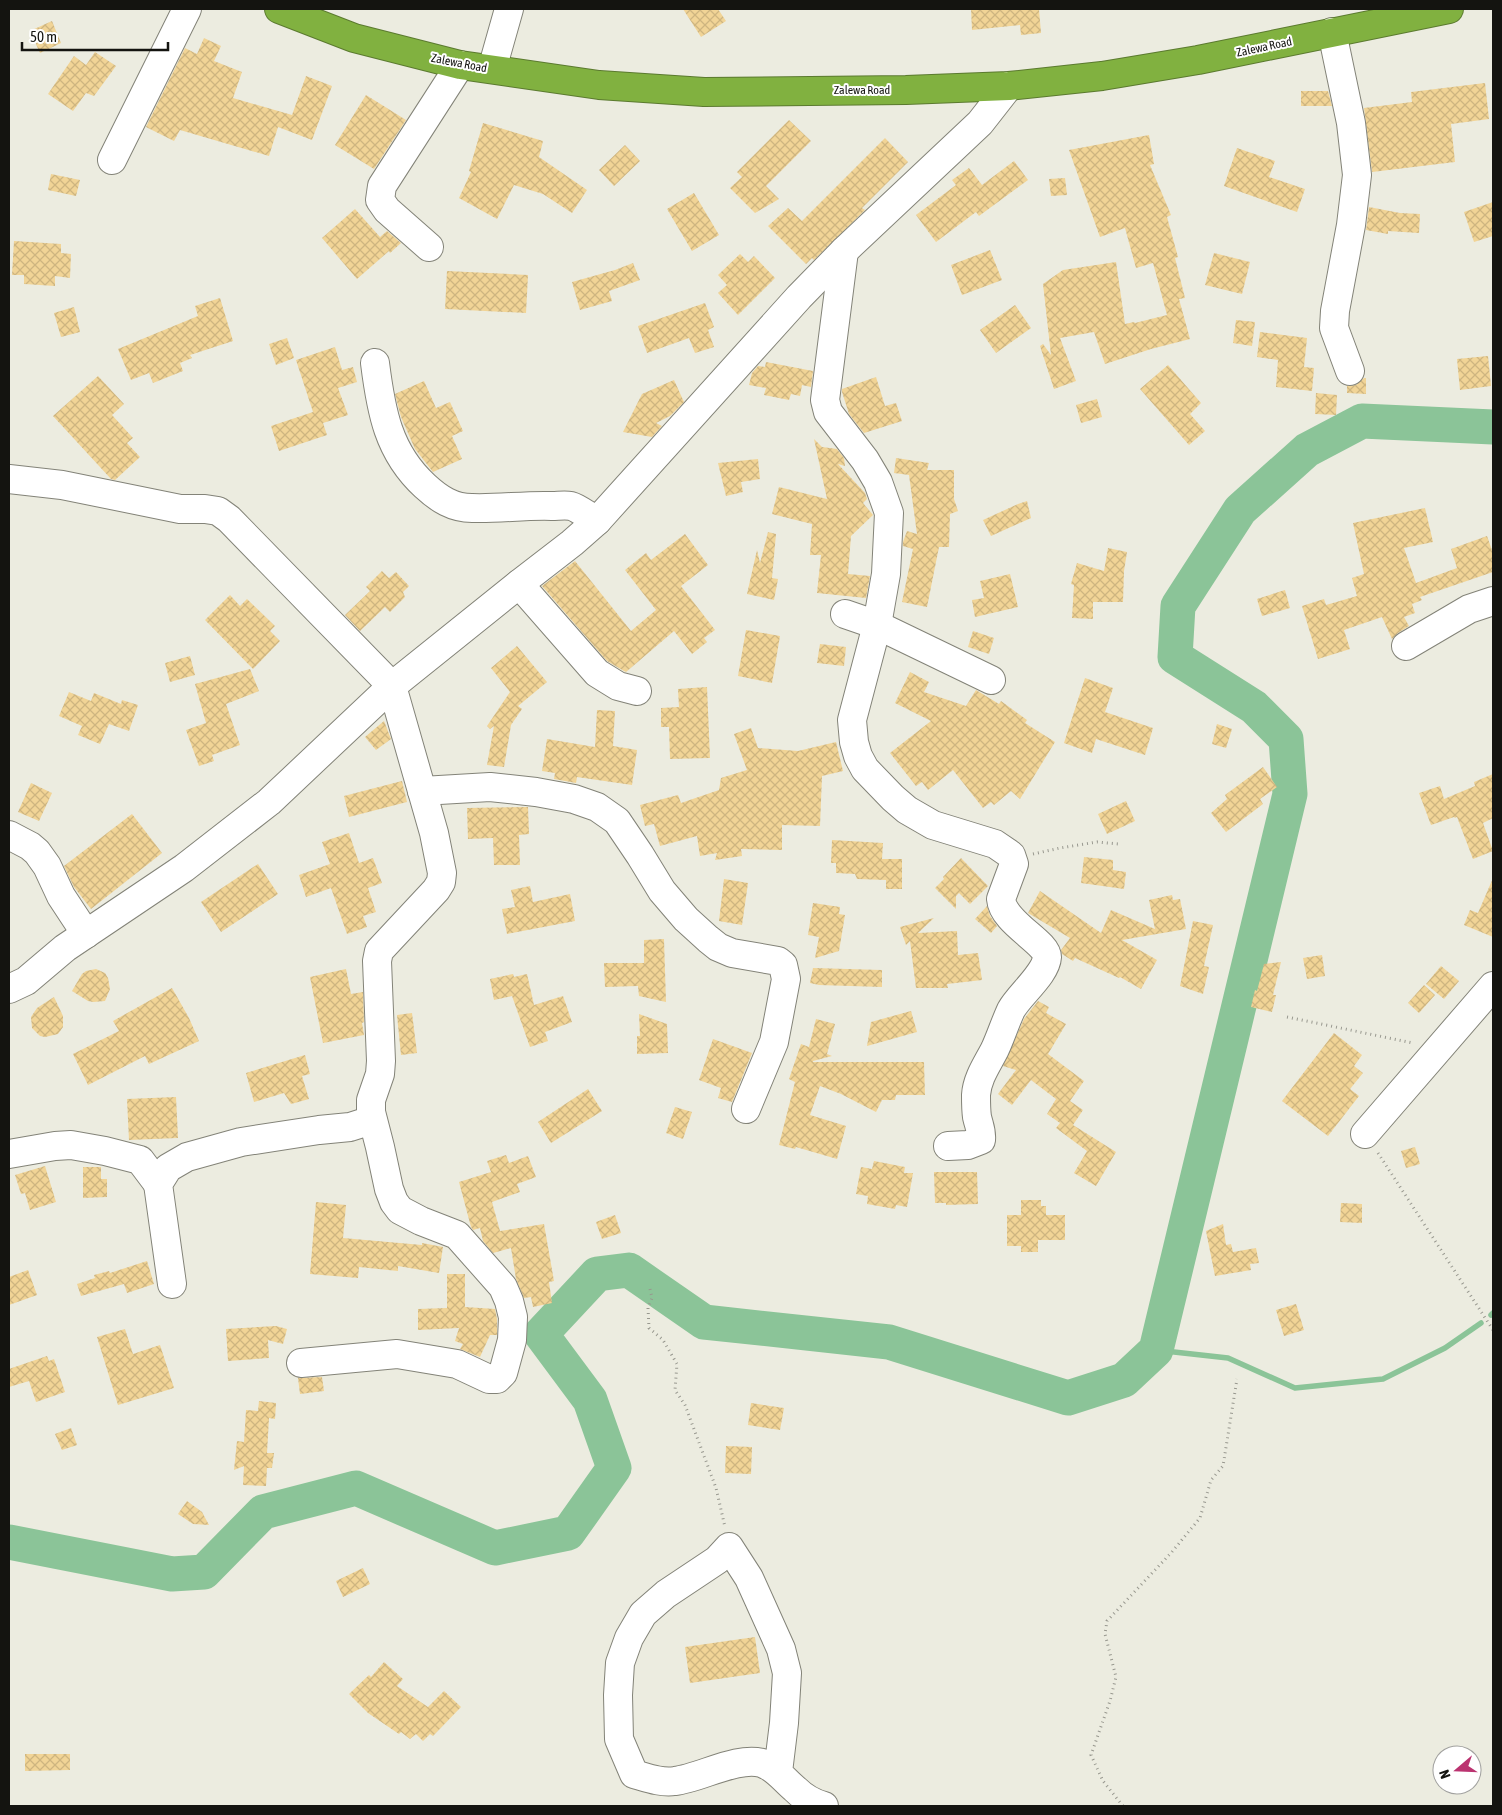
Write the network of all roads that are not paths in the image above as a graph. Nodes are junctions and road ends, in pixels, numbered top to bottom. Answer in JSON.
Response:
{"nodes":[{"id":1,"x":187,"y":9,"type":"edge"},
{"id":2,"x":279,"y":9,"type":"edge"},
{"id":3,"x":509,"y":9,"type":"edge"},
{"id":4,"x":1449,"y":9,"type":"edge"},
{"id":5,"x":1399,"y":14,"type":"edge"},
{"id":6,"x":1332,"y":32,"type":"junction"},
{"id":7,"x":460,"y":65,"type":"junction"},
{"id":8,"x":492,"y":69,"type":"junction"},
{"id":9,"x":1009,"y":86,"type":"junction"},
{"id":10,"x":112,"y":160,"type":"dead end"},
{"id":11,"x":429,"y":246,"type":"dead end"},
{"id":12,"x":844,"y":251,"type":"junction"},
{"id":13,"x":375,"y":363,"type":"dead end"},
{"id":14,"x":1350,"y":371,"type":"dead end"},
{"id":15,"x":9,"y":479,"type":"edge"},
{"id":16,"x":597,"y":521,"type":"junction"},
{"id":17,"x":519,"y":584,"type":"junction"},
{"id":18,"x":1493,"y":601,"type":"edge"},
{"id":19,"x":845,"y":614,"type":"dead end"},
{"id":20,"x":877,"y":625,"type":"junction"},
{"id":21,"x":1406,"y":646,"type":"dead end"},
{"id":22,"x":992,"y":680,"type":"dead end"},
{"id":23,"x":392,"y":686,"type":"junction"},
{"id":24,"x":637,"y":691,"type":"dead end"},
{"id":25,"x":422,"y":791,"type":"junction"},
{"id":26,"x":9,"y":835,"type":"edge"},
{"id":27,"x":86,"y":934,"type":"junction"},
{"id":28,"x":1493,"y":986,"type":"edge"},
{"id":29,"x":9,"y":989,"type":"edge"},
{"id":30,"x":746,"y":1109,"type":"dead end"},
{"id":31,"x":372,"y":1120,"type":"junction"},
{"id":32,"x":1365,"y":1134,"type":"road end"},
{"id":33,"x":948,"y":1146,"type":"dead end"},
{"id":34,"x":9,"y":1154,"type":"edge"},
{"id":35,"x":158,"y":1184,"type":"junction"},
{"id":36,"x":172,"y":1284,"type":"dead end"},
{"id":37,"x":301,"y":1363,"type":"dead end"},
{"id":38,"x":778,"y":1772,"type":"junction"},
{"id":39,"x":824,"y":1806,"type":"edge"}],
"edges":[{"from":1,"to":10,"type":"street"},
{"from":2,"to":7,"type":"highway","name":"Zalewa Road"},
{"from":3,"to":8,"type":"street"},
{"from":4,"to":5,"type":"highway","name":"Zalewa Road"},
{"from":5,"to":6,"type":"highway","name":"Zalewa Road"},
{"from":6,"to":9,"type":"highway","name":"Zalewa Road"},
{"from":6,"to":14,"type":"street"},
{"from":7,"to":8,"type":"highway","name":"Zalewa Road"},
{"from":7,"to":11,"type":"street"},
{"from":8,"to":9,"type":"highway","name":"Zalewa Road"},
{"from":9,"to":12,"type":"street"},
{"from":12,"to":16,"type":"street"},
{"from":12,"to":20,"type":"street"},
{"from":13,"to":16,"type":"street"},
{"from":15,"to":23,"type":"street"},
{"from":16,"to":17,"type":"street"},
{"from":17,"to":23,"type":"street"},
{"from":17,"to":24,"type":"street"},
{"from":18,"to":21,"type":"street"},
{"from":19,"to":20,"type":"street"},
{"from":20,"to":22,"type":"street"},
{"from":20,"to":33,"type":"street"},
{"from":23,"to":25,"type":"street"},
{"from":23,"to":27,"type":"street"},
{"from":25,"to":30,"type":"street"},
{"from":25,"to":31,"type":"street"},
{"from":26,"to":27,"type":"street"},
{"from":27,"to":29,"type":"street"},
{"from":28,"to":32,"type":"street"},
{"from":31,"to":35,"type":"street"},
{"from":31,"to":37,"type":"street"},
{"from":34,"to":35,"type":"street"},
{"from":35,"to":36,"type":"street"},
{"from":38,"to":38,"type":"street"},
{"from":38,"to":39,"type":"street"}]}
